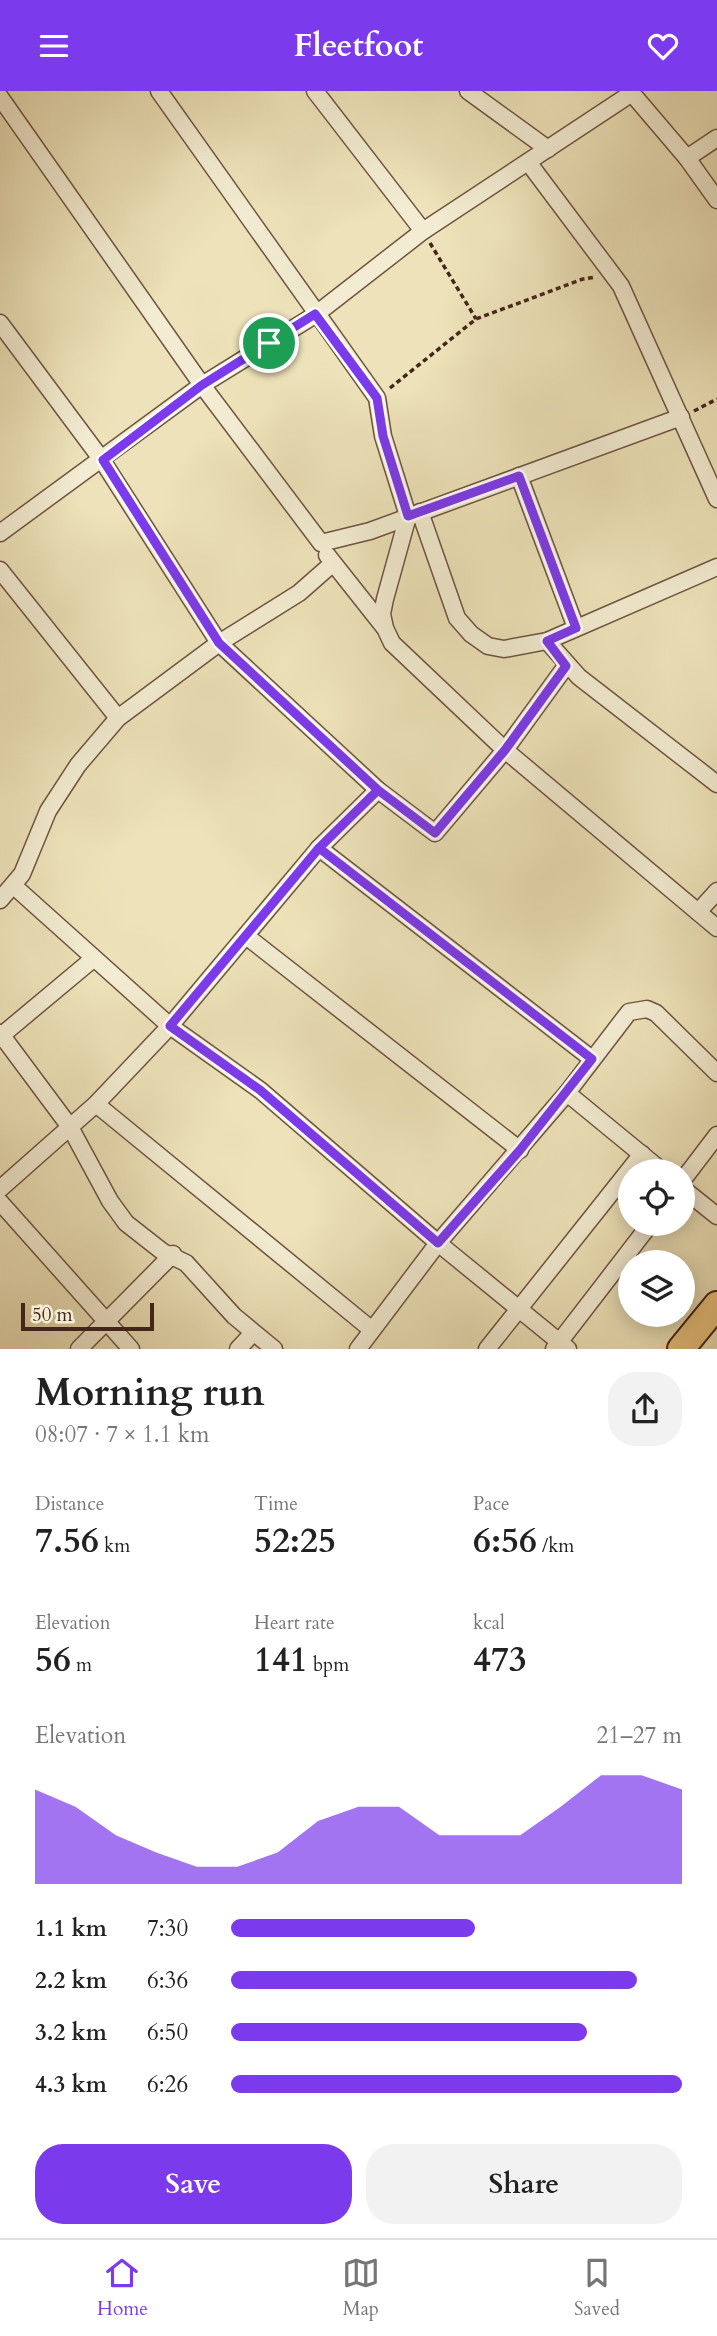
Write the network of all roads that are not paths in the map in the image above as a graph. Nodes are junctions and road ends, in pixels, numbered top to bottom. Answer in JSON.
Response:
{"nodes":[{"id":1,"x":159,"y":91,"type":"edge"},
{"id":2,"x":316,"y":91,"type":"edge"},
{"id":3,"x":468,"y":91,"type":"edge"},
{"id":4,"x":631,"y":92,"type":"edge"},
{"id":5,"x":0,"y":97,"type":"edge"},
{"id":6,"x":717,"y":138,"type":"edge"},
{"id":7,"x":548,"y":149,"type":"junction"},
{"id":8,"x":687,"y":158,"type":"junction"},
{"id":9,"x":528,"y":162,"type":"junction"},
{"id":10,"x":717,"y":200,"type":"edge"},
{"id":11,"x":423,"y":231,"type":"junction"},
{"id":12,"x":315,"y":314,"type":"junction"},
{"id":13,"x":0,"y":323,"type":"edge"},
{"id":14,"x":202,"y":385,"type":"junction"},
{"id":15,"x":681,"y":417,"type":"junction"},
{"id":16,"x":103,"y":460,"type":"junction"},
{"id":17,"x":519,"y":476,"type":"junction"},
{"id":18,"x":717,"y":499,"type":"edge"},
{"id":19,"x":414,"y":514,"type":"junction"},
{"id":20,"x":0,"y":533,"type":"edge"},
{"id":21,"x":321,"y":543,"type":"junction"},
{"id":22,"x":332,"y":564,"type":"junction"},
{"id":23,"x":717,"y":567,"type":"edge"},
{"id":24,"x":0,"y":570,"type":"edge"},
{"id":25,"x":385,"y":628,"type":"junction"},
{"id":26,"x":576,"y":628,"type":"junction"},
{"id":27,"x":547,"y":641,"type":"junction"},
{"id":28,"x":219,"y":643,"type":"junction"},
{"id":29,"x":566,"y":666,"type":"junction"},
{"id":30,"x":118,"y":718,"type":"junction"},
{"id":31,"x":505,"y":750,"type":"junction"},
{"id":32,"x":717,"y":784,"type":"edge"},
{"id":33,"x":378,"y":790,"type":"junction"},
{"id":34,"x":319,"y":848,"type":"junction"},
{"id":35,"x":15,"y":887,"type":"junction"},
{"id":36,"x":717,"y":891,"type":"edge"},
{"id":37,"x":0,"y":900,"type":"edge"},
{"id":38,"x":698,"y":912,"type":"junction"},
{"id":39,"x":717,"y":928,"type":"edge"},
{"id":40,"x":246,"y":936,"type":"junction"},
{"id":41,"x":93,"y":959,"type":"junction"},
{"id":42,"x":170,"y":1026,"type":"junction"},
{"id":43,"x":3,"y":1039,"type":"edge"},
{"id":44,"x":592,"y":1059,"type":"junction"},
{"id":45,"x":716,"y":1069,"type":"edge"},
{"id":46,"x":567,"y":1093,"type":"junction"},
{"id":47,"x":96,"y":1104,"type":"junction"},
{"id":48,"x":70,"y":1127,"type":"junction"},
{"id":49,"x":717,"y":1135,"type":"edge"},
{"id":50,"x":520,"y":1150,"type":"junction"},
{"id":51,"x":642,"y":1154,"type":"junction"},
{"id":52,"x":648,"y":1159,"type":"edge"},
{"id":53,"x":695,"y":1164,"type":"edge"},
{"id":54,"x":0,"y":1189,"type":"edge"},
{"id":55,"x":695,"y":1198,"type":"edge"},
{"id":56,"x":0,"y":1202,"type":"edge"},
{"id":57,"x":717,"y":1216,"type":"edge"},
{"id":58,"x":642,"y":1236,"type":"edge"},
{"id":59,"x":438,"y":1243,"type":"junction"},
{"id":60,"x":173,"y":1254,"type":"junction"},
{"id":61,"x":717,"y":1305,"type":"edge"},
{"id":62,"x":517,"y":1308,"type":"junction"},
{"id":63,"x":108,"y":1321,"type":"junction"},
{"id":64,"x":372,"y":1330,"type":"junction"},
{"id":65,"x":717,"y":1332,"type":"edge"},
{"id":66,"x":253,"y":1333,"type":"junction"},
{"id":67,"x":561,"y":1347,"type":"edge"},
{"id":68,"x":79,"y":1349,"type":"edge"},
{"id":69,"x":131,"y":1349,"type":"edge"},
{"id":70,"x":238,"y":1349,"type":"edge"},
{"id":71,"x":274,"y":1349,"type":"edge"},
{"id":72,"x":358,"y":1349,"type":"edge"},
{"id":73,"x":487,"y":1349,"type":"edge"},
{"id":74,"x":681,"y":1349,"type":"edge"},
{"id":75,"x":704,"y":1349,"type":"edge"}],
"edges":[{"from":1,"to":12,"type":"street"},
{"from":2,"to":11,"type":"street"},
{"from":3,"to":7,"type":"street"},
{"from":4,"to":7,"type":"street"},
{"from":4,"to":8,"type":"street"},
{"from":5,"to":14,"type":"street"},
{"from":6,"to":8,"type":"street"},
{"from":7,"to":9,"type":"street"},
{"from":8,"to":10,"type":"street"},
{"from":9,"to":11,"type":"street"},
{"from":9,"to":15,"type":"street"},
{"from":11,"to":12,"type":"street"},
{"from":12,"to":14,"type":"street"},
{"from":12,"to":19,"type":"street"},
{"from":13,"to":16,"type":"street"},
{"from":14,"to":16,"type":"street"},
{"from":14,"to":21,"type":"street"},
{"from":15,"to":17,"type":"street"},
{"from":15,"to":18,"type":"street"},
{"from":16,"to":20,"type":"street"},
{"from":16,"to":28,"type":"street"},
{"from":17,"to":19,"type":"street"},
{"from":17,"to":26,"type":"street"},
{"from":19,"to":21,"type":"street"},
{"from":19,"to":25,"type":"street"},
{"from":19,"to":27,"type":"street"},
{"from":21,"to":22,"type":"street"},
{"from":22,"to":25,"type":"street"},
{"from":22,"to":28,"type":"street"},
{"from":23,"to":26,"type":"street"},
{"from":24,"to":30,"type":"street"},
{"from":25,"to":31,"type":"street"},
{"from":26,"to":27,"type":"street"},
{"from":27,"to":29,"type":"street"},
{"from":28,"to":30,"type":"street"},
{"from":28,"to":33,"type":"street"},
{"from":29,"to":31,"type":"street"},
{"from":29,"to":32,"type":"street"},
{"from":30,"to":35,"type":"street"},
{"from":31,"to":33,"type":"street"},
{"from":31,"to":38,"type":"street"},
{"from":33,"to":34,"type":"street"},
{"from":34,"to":40,"type":"street"},
{"from":34,"to":44,"type":"street"},
{"from":35,"to":37,"type":"street"},
{"from":35,"to":41,"type":"street"},
{"from":36,"to":38,"type":"street"},
{"from":38,"to":39,"type":"street"},
{"from":40,"to":42,"type":"street"},
{"from":40,"to":50,"type":"street"},
{"from":41,"to":42,"type":"street"},
{"from":41,"to":43,"type":"street"},
{"from":42,"to":47,"type":"street"},
{"from":42,"to":59,"type":"street"},
{"from":43,"to":48,"type":"street"},
{"from":44,"to":45,"type":"street"},
{"from":44,"to":46,"type":"street"},
{"from":46,"to":50,"type":"street"},
{"from":46,"to":51,"type":"street"},
{"from":47,"to":48,"type":"street"},
{"from":47,"to":64,"type":"street"},
{"from":48,"to":54,"type":"street"},
{"from":48,"to":60,"type":"street"},
{"from":49,"to":53,"type":"street"},
{"from":50,"to":59,"type":"street"},
{"from":51,"to":52,"type":"street"},
{"from":51,"to":62,"type":"street"},
{"from":55,"to":57,"type":"street"},
{"from":56,"to":63,"type":"street"},
{"from":58,"to":67,"type":"street"},
{"from":59,"to":62,"type":"street"},
{"from":59,"to":64,"type":"street"},
{"from":60,"to":63,"type":"street"},
{"from":60,"to":66,"type":"street"},
{"from":61,"to":74,"type":"highway"},
{"from":62,"to":67,"type":"street"},
{"from":62,"to":73,"type":"street"},
{"from":63,"to":68,"type":"street"},
{"from":63,"to":69,"type":"street"},
{"from":64,"to":72,"type":"street"},
{"from":65,"to":75,"type":"highway"},
{"from":66,"to":70,"type":"street"},
{"from":66,"to":71,"type":"street"}]}
